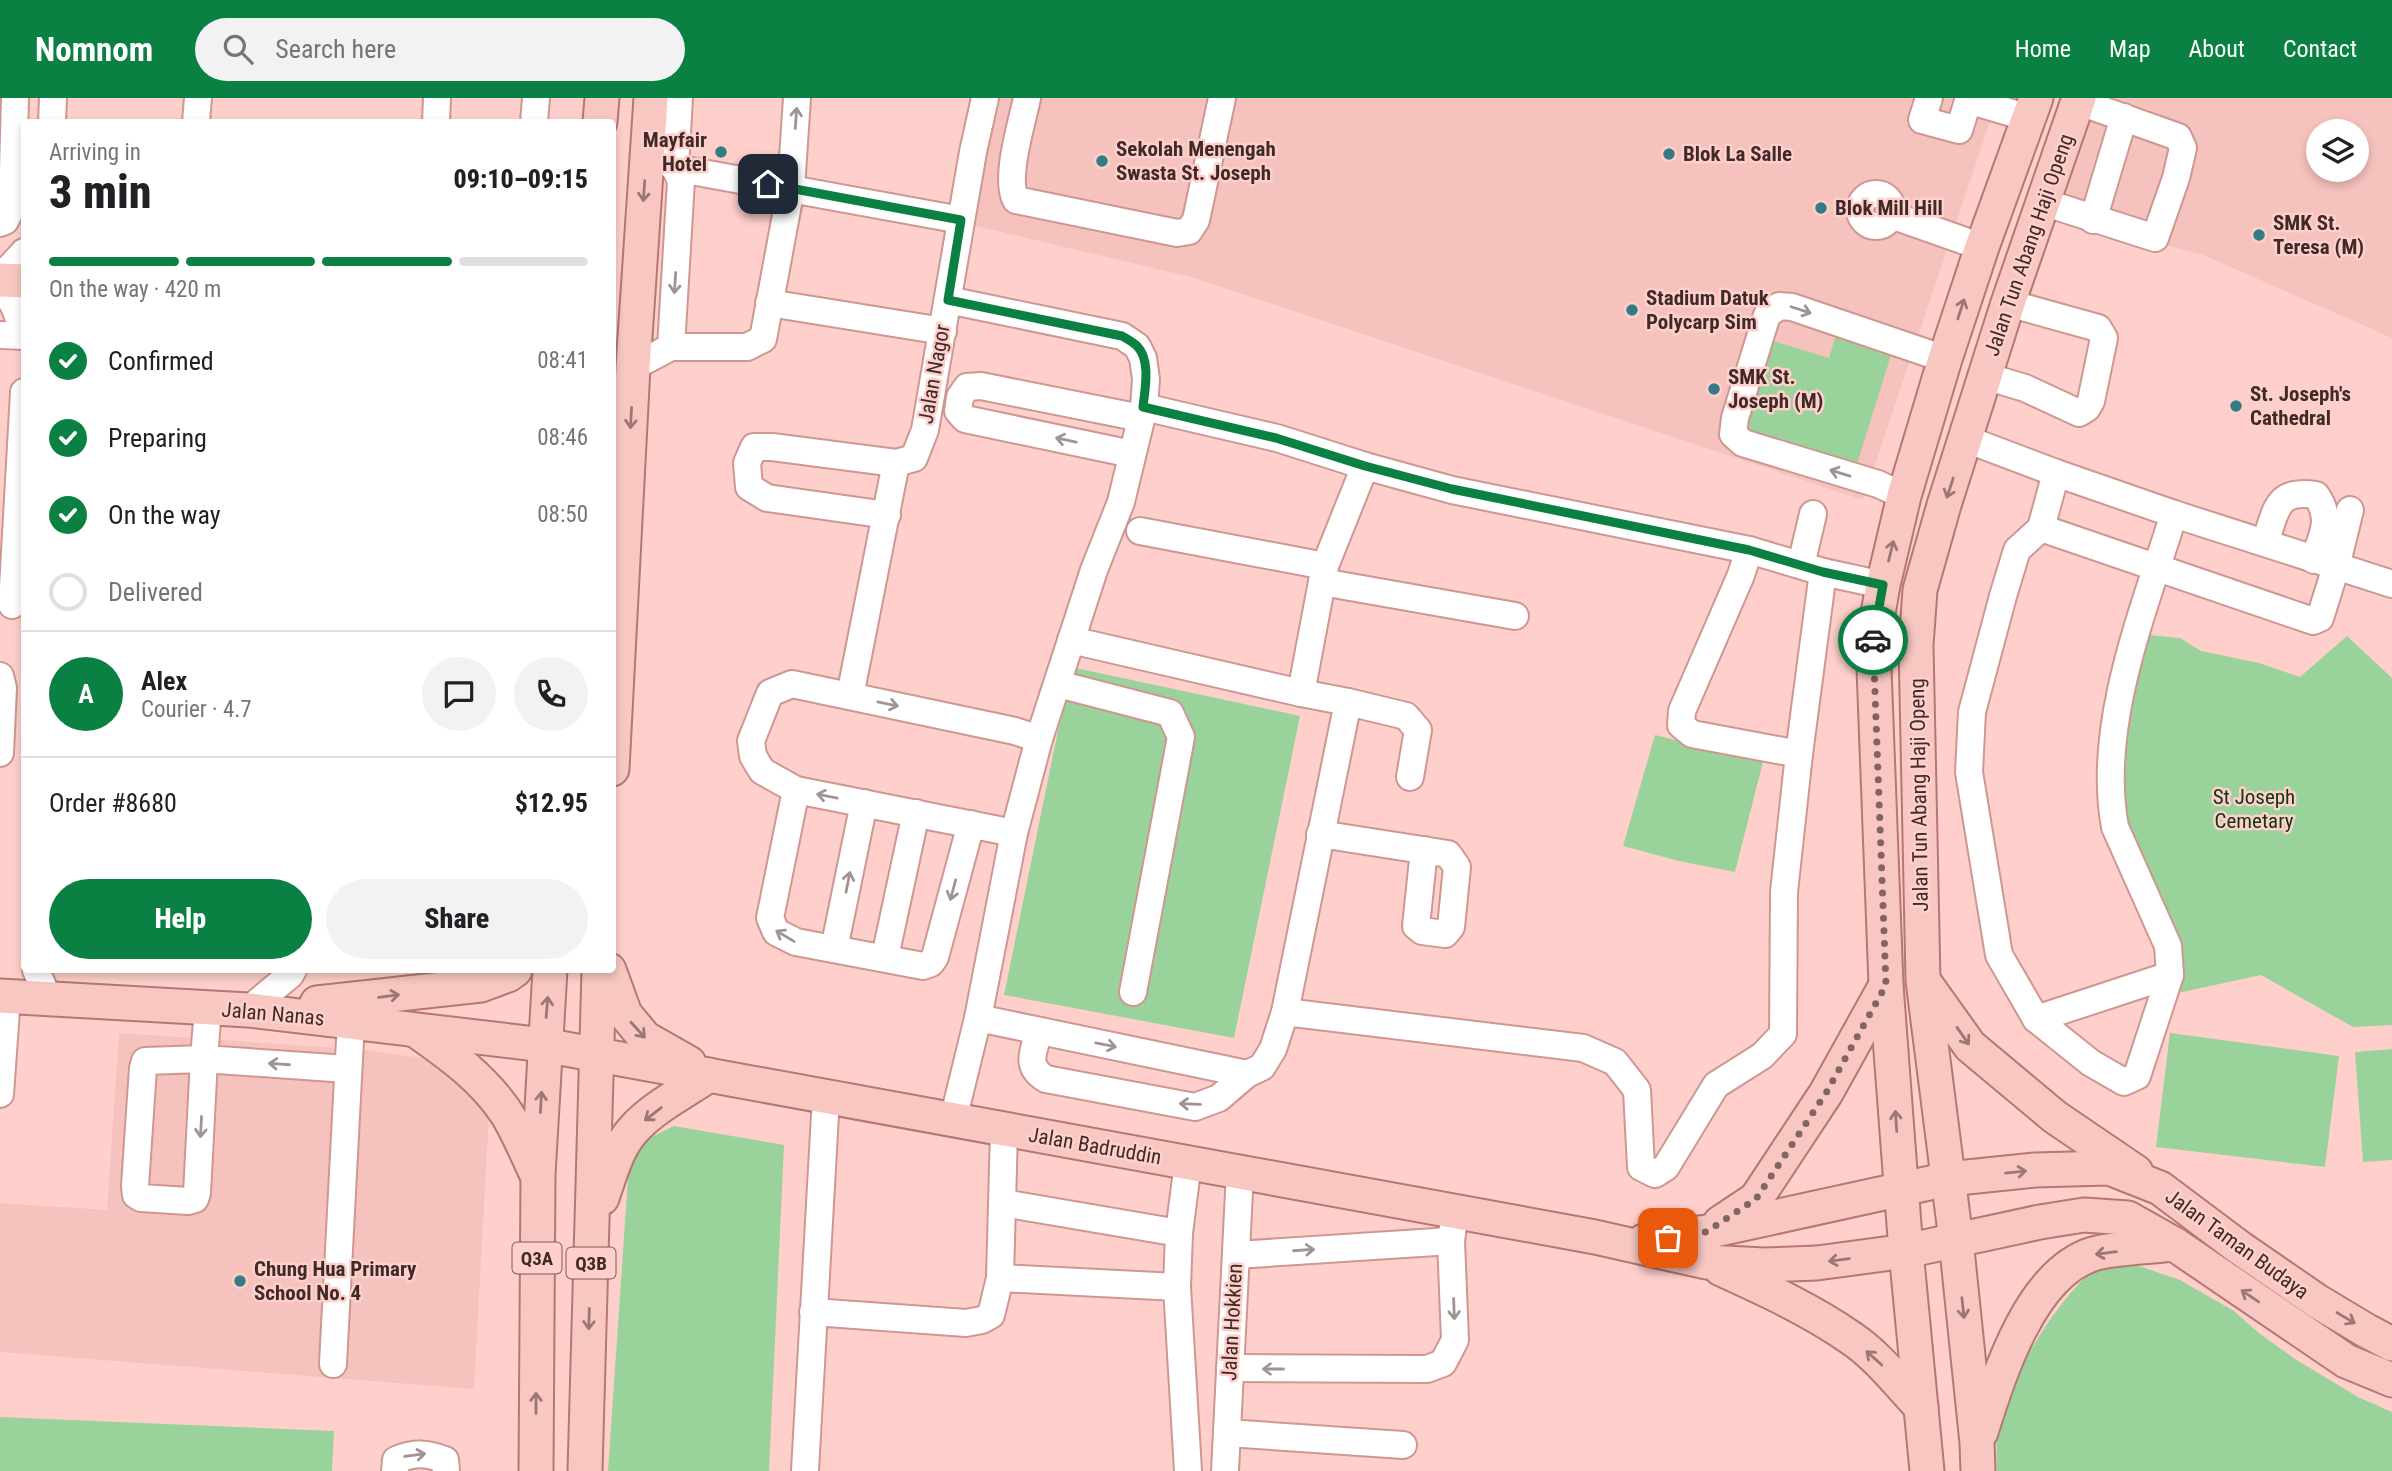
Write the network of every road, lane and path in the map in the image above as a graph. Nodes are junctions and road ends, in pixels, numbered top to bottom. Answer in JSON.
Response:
{"nodes":[{"id":1,"x":15,"y":98,"type":"edge"},
{"id":2,"x":53,"y":98,"type":"edge"},
{"id":3,"x":198,"y":98,"type":"edge"},
{"id":4,"x":421,"y":98,"type":"edge"},
{"id":5,"x":437,"y":98,"type":"edge"},
{"id":6,"x":536,"y":98,"type":"edge"},
{"id":7,"x":602,"y":98,"type":"edge"},
{"id":8,"x":650,"y":98,"type":"edge"},
{"id":9,"x":679,"y":98,"type":"edge"},
{"id":10,"x":797,"y":98,"type":"edge"},
{"id":11,"x":985,"y":98,"type":"edge"},
{"id":12,"x":1027,"y":98,"type":"edge"},
{"id":13,"x":1222,"y":98,"type":"edge"},
{"id":14,"x":1929,"y":98,"type":"edge"},
{"id":15,"x":1969,"y":99,"type":"edge"},
{"id":16,"x":2078,"y":100,"type":"edge"},
{"id":17,"x":2033,"y":108,"type":"edge"},
{"id":18,"x":2124,"y":117,"type":"junction"},
{"id":19,"x":52,"y":119,"type":"edge"},
{"id":20,"x":196,"y":119,"type":"edge"},
{"id":21,"x":419,"y":119,"type":"edge"},
{"id":22,"x":436,"y":119,"type":"edge"},
{"id":23,"x":534,"y":119,"type":"edge"},
{"id":24,"x":600,"y":119,"type":"edge"},
{"id":25,"x":647,"y":147,"type":"junction"},
{"id":26,"x":675,"y":168,"type":"junction"},
{"id":27,"x":967,"y":184,"type":"junction"},
{"id":28,"x":791,"y":188,"type":"junction"},
{"id":29,"x":1011,"y":192,"type":"junction"},
{"id":30,"x":2043,"y":202,"type":"junction"},
{"id":31,"x":1891,"y":215,"type":"dead end"},
{"id":32,"x":961,"y":220,"type":"junction"},
{"id":33,"x":2093,"y":220,"type":"junction"},
{"id":34,"x":0,"y":223,"type":"edge"},
{"id":35,"x":1982,"y":247,"type":"junction"},
{"id":36,"x":21,"y":256,"type":"edge"},
{"id":37,"x":0,"y":280,"type":"edge"},
{"id":38,"x":21,"y":281,"type":"edge"},
{"id":39,"x":948,"y":300,"type":"junction"},
{"id":40,"x":769,"y":303,"type":"junction"},
{"id":41,"x":2008,"y":303,"type":"junction"},
{"id":42,"x":21,"y":326,"type":"edge"},
{"id":43,"x":943,"y":331,"type":"junction"},
{"id":44,"x":21,"y":334,"type":"edge"},
{"id":45,"x":0,"y":335,"type":"edge"},
{"id":46,"x":671,"y":347,"type":"junction"},
{"id":47,"x":1945,"y":359,"type":"junction"},
{"id":48,"x":633,"y":367,"type":"junction"},
{"id":49,"x":1985,"y":376,"type":"junction"},
{"id":50,"x":931,"y":397,"type":"junction"},
{"id":51,"x":959,"y":402,"type":"junction"},
{"id":52,"x":1142,"y":412,"type":"junction"},
{"id":53,"x":0,"y":421,"type":"edge"},
{"id":54,"x":21,"y":422,"type":"edge"},
{"id":55,"x":1966,"y":439,"type":"junction"},
{"id":56,"x":21,"y":442,"type":"edge"},
{"id":57,"x":1132,"y":454,"type":"junction"},
{"id":58,"x":896,"y":463,"type":"junction"},
{"id":59,"x":1365,"y":466,"type":"junction"},
{"id":60,"x":2056,"y":474,"type":"junction"},
{"id":61,"x":1904,"y":496,"type":"junction"},
{"id":62,"x":2350,"y":510,"type":"dead end"},
{"id":63,"x":1813,"y":514,"type":"dead end"},
{"id":64,"x":2174,"y":514,"type":"junction"},
{"id":65,"x":887,"y":515,"type":"junction"},
{"id":66,"x":8,"y":528,"type":"edge"},
{"id":67,"x":2041,"y":528,"type":"junction"},
{"id":68,"x":1140,"y":531,"type":"dead end"},
{"id":69,"x":2265,"y":542,"type":"junction"},
{"id":70,"x":1749,"y":550,"type":"junction"},
{"id":71,"x":2325,"y":564,"type":"junction"},
{"id":72,"x":1812,"y":569,"type":"junction"},
{"id":73,"x":2157,"y":569,"type":"junction"},
{"id":74,"x":1323,"y":574,"type":"junction"},
{"id":75,"x":2392,"y":584,"type":"edge"},
{"id":76,"x":1883,"y":585,"type":"junction"},
{"id":77,"x":12,"y":606,"type":"edge"},
{"id":78,"x":1515,"y":616,"type":"dead end"},
{"id":79,"x":1071,"y":640,"type":"junction"},
{"id":80,"x":0,"y":676,"type":"edge"},
{"id":81,"x":21,"y":680,"type":"edge"},
{"id":82,"x":1058,"y":684,"type":"junction"},
{"id":83,"x":616,"y":692,"type":"edge"},
{"id":84,"x":1301,"y":694,"type":"junction"},
{"id":85,"x":850,"y":696,"type":"junction"},
{"id":86,"x":1348,"y":702,"type":"junction"},
{"id":87,"x":1039,"y":739,"type":"junction"},
{"id":88,"x":0,"y":753,"type":"edge"},
{"id":89,"x":1799,"y":754,"type":"junction"},
{"id":90,"x":1410,"y":777,"type":"dead end"},
{"id":91,"x":796,"y":790,"type":"junction"},
{"id":92,"x":864,"y":803,"type":"junction"},
{"id":93,"x":916,"y":813,"type":"junction"},
{"id":94,"x":971,"y":824,"type":"junction"},
{"id":95,"x":1014,"y":833,"type":"junction"},
{"id":96,"x":1320,"y":834,"type":"junction"},
{"id":97,"x":1424,"y":850,"type":"dead end"},
{"id":98,"x":834,"y":949,"type":"junction"},
{"id":99,"x":886,"y":957,"type":"junction"},
{"id":100,"x":291,"y":973,"type":"edge"},
{"id":101,"x":511,"y":973,"type":"edge"},
{"id":102,"x":550,"y":973,"type":"edge"},
{"id":103,"x":599,"y":973,"type":"edge"},
{"id":104,"x":610,"y":973,"type":"edge"},
{"id":105,"x":2170,"y":975,"type":"junction"},
{"id":106,"x":1923,"y":981,"type":"junction"},
{"id":107,"x":42,"y":984,"type":"edge"},
{"id":108,"x":1886,"y":985,"type":"junction"},
{"id":109,"x":1133,"y":992,"type":"dead end"},
{"id":110,"x":3,"y":996,"type":"edge"},
{"id":111,"x":208,"y":1008,"type":"junction"},
{"id":112,"x":248,"y":1010,"type":"junction"},
{"id":113,"x":1285,"y":1012,"type":"junction"},
{"id":114,"x":978,"y":1018,"type":"junction"},
{"id":115,"x":2036,"y":1019,"type":"junction"},
{"id":116,"x":351,"y":1021,"type":"junction"},
{"id":117,"x":415,"y":1030,"type":"junction"},
{"id":118,"x":1039,"y":1031,"type":"junction"},
{"id":119,"x":544,"y":1045,"type":"junction"},
{"id":120,"x":595,"y":1055,"type":"junction"},
{"id":121,"x":204,"y":1059,"type":"junction"},
{"id":122,"x":347,"y":1069,"type":"junction"},
{"id":123,"x":1247,"y":1074,"type":"junction"},
{"id":124,"x":709,"y":1075,"type":"junction"},
{"id":125,"x":0,"y":1094,"type":"edge"},
{"id":126,"x":826,"y":1097,"type":"junction"},
{"id":127,"x":953,"y":1120,"type":"junction"},
{"id":128,"x":1004,"y":1129,"type":"junction"},
{"id":129,"x":1188,"y":1163,"type":"junction"},
{"id":130,"x":1240,"y":1172,"type":"junction"},
{"id":131,"x":538,"y":1175,"type":"junction"},
{"id":132,"x":1948,"y":1179,"type":"junction"},
{"id":133,"x":2160,"y":1188,"type":"junction"},
{"id":134,"x":1902,"y":1189,"type":"junction"},
{"id":135,"x":1003,"y":1203,"type":"junction"},
{"id":136,"x":592,"y":1225,"type":"junction"},
{"id":137,"x":1453,"y":1226,"type":"junction"},
{"id":138,"x":1180,"y":1233,"type":"junction"},
{"id":139,"x":1956,"y":1240,"type":"junction"},
{"id":140,"x":2174,"y":1244,"type":"junction"},
{"id":141,"x":1706,"y":1247,"type":"junction"},
{"id":142,"x":1906,"y":1251,"type":"junction"},
{"id":143,"x":1236,"y":1255,"type":"junction"},
{"id":144,"x":1000,"y":1278,"type":"junction"},
{"id":145,"x":1177,"y":1287,"type":"junction"},
{"id":146,"x":813,"y":1312,"type":"junction"},
{"id":147,"x":2392,"y":1343,"type":"edge"},
{"id":148,"x":333,"y":1364,"type":"dead end"},
{"id":149,"x":1230,"y":1368,"type":"junction"},
{"id":150,"x":2392,"y":1380,"type":"edge"},
{"id":151,"x":1921,"y":1407,"type":"junction"},
{"id":152,"x":1227,"y":1433,"type":"junction"},
{"id":153,"x":1403,"y":1444,"type":"dead end"},
{"id":154,"x":1978,"y":1457,"type":"edge"},
{"id":155,"x":395,"y":1471,"type":"edge"},
{"id":156,"x":446,"y":1471,"type":"edge"},
{"id":157,"x":536,"y":1471,"type":"edge"},
{"id":158,"x":584,"y":1471,"type":"edge"},
{"id":159,"x":806,"y":1471,"type":"edge"},
{"id":160,"x":1188,"y":1471,"type":"edge"},
{"id":161,"x":1224,"y":1471,"type":"edge"},
{"id":162,"x":1927,"y":1471,"type":"edge"}],
"edges":[{"from":1,"to":34,"type":"street"},
{"from":2,"to":19,"type":"street"},
{"from":3,"to":20,"type":"street"},
{"from":4,"to":21,"type":"street"},
{"from":5,"to":22,"type":"street"},
{"from":6,"to":23,"type":"street"},
{"from":7,"to":24,"type":"main road"},
{"from":8,"to":25,"type":"main road"},
{"from":9,"to":26,"type":"street"},
{"from":28,"to":10,"type":"street","one_way":true},
{"from":11,"to":27,"type":"street","name":"Jalan Nagor"},
{"from":12,"to":29,"type":"street"},
{"from":13,"to":29,"type":"street"},
{"from":14,"to":15,"type":"street"},
{"from":15,"to":17,"type":"street"},
{"from":16,"to":18,"type":"street"},
{"from":16,"to":30,"type":"main road","name":"Jalan Tun Abang Haji Openg"},
{"from":17,"to":35,"type":"main road","name":"Jalan Tun Abang Haji Openg"},
{"from":18,"to":33,"type":"street"},
{"from":18,"to":33,"type":"street"},
{"from":25,"to":26,"type":"street"},
{"from":25,"to":48,"type":"main road","one_way":true},
{"from":26,"to":28,"type":"street"},
{"from":26,"to":46,"type":"street","one_way":true},
{"from":27,"to":29,"type":"street"},
{"from":27,"to":32,"type":"street","name":"Jalan Nagor"},
{"from":28,"to":32,"type":"street"},
{"from":28,"to":40,"type":"street"},
{"from":30,"to":33,"type":"street"},
{"from":30,"to":41,"type":"main road","name":"Jalan Tun Abang Haji Openg"},
{"from":31,"to":35,"type":"street"},
{"from":32,"to":39,"type":"street","name":"Jalan Nagor"},
{"from":47,"to":35,"type":"main road","name":"Jalan Tun Abang Haji Openg","one_way":true},
{"from":36,"to":37,"type":"street"},
{"from":37,"to":38,"type":"main road"},
{"from":37,"to":42,"type":"street"},
{"from":39,"to":43,"type":"street","name":"Jalan Nagor"},
{"from":39,"to":52,"type":"street"},
{"from":40,"to":43,"type":"street"},
{"from":40,"to":46,"type":"street"},
{"from":41,"to":49,"type":"main road","name":"Jalan Tun Abang Haji Openg"},
{"from":41,"to":49,"type":"street"},
{"from":43,"to":50,"type":"street","name":"Jalan Nagor"},
{"from":44,"to":45,"type":"street"},
{"from":46,"to":48,"type":"street"},
{"from":47,"to":61,"type":"main road","name":"Jalan Tun Abang Haji Openg"},
{"from":61,"to":47,"type":"street","one_way":true},
{"from":48,"to":83,"type":"main road","one_way":true},
{"from":49,"to":55,"type":"main road","name":"Jalan Tun Abang Haji Openg"},
{"from":50,"to":51,"type":"street"},
{"from":50,"to":58,"type":"street","name":"Jalan Nagor"},
{"from":51,"to":52,"type":"street"},
{"from":57,"to":51,"type":"street","one_way":true},
{"from":52,"to":57,"type":"street"},
{"from":52,"to":59,"type":"street"},
{"from":53,"to":54,"type":"street"},
{"from":55,"to":60,"type":"street"},
{"from":55,"to":106,"type":"main road","name":"Jalan Tun Abang Haji Openg","one_way":true},
{"from":56,"to":66,"type":"street"},
{"from":57,"to":79,"type":"street"},
{"from":58,"to":65,"type":"street"},
{"from":58,"to":65,"type":"street"},
{"from":59,"to":70,"type":"street"},
{"from":59,"to":74,"type":"street"},
{"from":60,"to":64,"type":"street"},
{"from":60,"to":67,"type":"street"},
{"from":76,"to":61,"type":"main road","name":"Jalan Tun Abang Haji Openg","one_way":true},
{"from":62,"to":71,"type":"street"},
{"from":63,"to":72,"type":"street"},
{"from":64,"to":69,"type":"street"},
{"from":64,"to":73,"type":"street"},
{"from":65,"to":85,"type":"street"},
{"from":66,"to":77,"type":"street"},
{"from":67,"to":73,"type":"street"},
{"from":67,"to":115,"type":"street"},
{"from":68,"to":74,"type":"street"},
{"from":69,"to":71,"type":"street"},
{"from":69,"to":71,"type":"street"},
{"from":70,"to":72,"type":"street"},
{"from":70,"to":89,"type":"street"},
{"from":71,"to":73,"type":"street"},
{"from":71,"to":75,"type":"street"},
{"from":72,"to":76,"type":"street"},
{"from":72,"to":89,"type":"street"},
{"from":73,"to":105,"type":"street"},
{"from":74,"to":78,"type":"street"},
{"from":74,"to":84,"type":"street"},
{"from":76,"to":108,"type":"main road","name":"Jalan Tun Abang Haji Openg"},
{"from":79,"to":82,"type":"street"},
{"from":79,"to":84,"type":"street"},
{"from":80,"to":81,"type":"street"},
{"from":80,"to":88,"type":"street"},
{"from":82,"to":87,"type":"street"},
{"from":82,"to":109,"type":"street"},
{"from":84,"to":86,"type":"street"},
{"from":85,"to":87,"type":"street","one_way":true},
{"from":85,"to":91,"type":"street"},
{"from":86,"to":90,"type":"street"},
{"from":86,"to":96,"type":"street"},
{"from":87,"to":95,"type":"street"},
{"from":89,"to":113,"type":"street"},
{"from":92,"to":91,"type":"street","one_way":true},
{"from":98,"to":91,"type":"street","one_way":true},
{"from":92,"to":93,"type":"street"},
{"from":98,"to":92,"type":"street","one_way":true},
{"from":93,"to":94,"type":"street"},
{"from":93,"to":99,"type":"street"},
{"from":94,"to":95,"type":"street"},
{"from":94,"to":99,"type":"street","one_way":true},
{"from":95,"to":114,"type":"street"},
{"from":96,"to":97,"type":"street"},
{"from":96,"to":113,"type":"street"},
{"from":98,"to":99,"type":"street"},
{"from":100,"to":112,"type":"street"},
{"from":112,"to":101,"type":"main road","one_way":true},
{"from":119,"to":102,"type":"main road","number":"Q3A","one_way":true},
{"from":103,"to":120,"type":"main road","number":"Q3B"},
{"from":104,"to":124,"type":"main road","one_way":true},
{"from":105,"to":115,"type":"street"},
{"from":105,"to":115,"type":"street"},
{"from":106,"to":132,"type":"main road","name":"Jalan Tun Abang Haji Openg"},
{"from":106,"to":133,"type":"main road","one_way":true},
{"from":107,"to":110,"type":"main road","name":"Jalan Nanas"},
{"from":107,"to":111,"type":"main road","name":"Jalan Nanas"},
{"from":134,"to":108,"type":"main road","name":"Jalan Tun Abang Haji Openg","one_way":true},
{"from":108,"to":141,"type":"main road"},
{"from":110,"to":125,"type":"street"},
{"from":111,"to":112,"type":"main road","name":"Jalan Nanas"},
{"from":111,"to":121,"type":"street"},
{"from":112,"to":116,"type":"main road","name":"Jalan Nanas"},
{"from":113,"to":123,"type":"street"},
{"from":114,"to":118,"type":"street"},
{"from":114,"to":127,"type":"street"},
{"from":116,"to":117,"type":"main road","name":"Jalan Nanas"},
{"from":116,"to":122,"type":"street"},
{"from":117,"to":119,"type":"main road","name":"Jalan Nanas"},
{"from":117,"to":131,"type":"main road"},
{"from":118,"to":123,"type":"street","one_way":true},
{"from":123,"to":118,"type":"street","one_way":true},
{"from":119,"to":120,"type":"main road","name":"Jalan Nanas"},
{"from":131,"to":119,"type":"main road","number":"Q3A","one_way":true},
{"from":120,"to":124,"type":"main road","name":"Jalan Badruddin"},
{"from":120,"to":136,"type":"main road","number":"Q3B"},
{"from":121,"to":121,"type":"street","one_way":true},
{"from":122,"to":121,"type":"street","one_way":true},
{"from":122,"to":148,"type":"street"},
{"from":124,"to":126,"type":"main road","name":"Jalan Badruddin"},
{"from":124,"to":136,"type":"main road","one_way":true},
{"from":126,"to":127,"type":"main road","name":"Jalan Badruddin"},
{"from":126,"to":146,"type":"street"},
{"from":127,"to":128,"type":"main road","name":"Jalan Badruddin"},
{"from":128,"to":129,"type":"main road","name":"Jalan Badruddin"},
{"from":128,"to":135,"type":"street"},
{"from":129,"to":130,"type":"main road","name":"Jalan Badruddin"},
{"from":129,"to":138,"type":"street"},
{"from":130,"to":137,"type":"main road","name":"Jalan Badruddin"},
{"from":130,"to":143,"type":"street","name":"Jalan Hokkien"},
{"from":157,"to":131,"type":"main road","number":"Q3A","one_way":true},
{"from":132,"to":133,"type":"main road","name":"Jalan Taman Budaya","one_way":true},
{"from":132,"to":134,"type":"main road","name":"Jalan Taman Budaya"},
{"from":132,"to":139,"type":"main road","name":"Jalan Tun Abang Haji Openg"},
{"from":133,"to":147,"type":"main road","name":"Jalan Taman Budaya","one_way":true},
{"from":134,"to":141,"type":"main road","name":"Jalan Badruddin"},
{"from":134,"to":142,"type":"main road","name":"Jalan Tun Abang Haji Openg"},
{"from":135,"to":138,"type":"street"},
{"from":135,"to":144,"type":"street"},
{"from":136,"to":158,"type":"main road","number":"Q3B","one_way":true},
{"from":137,"to":141,"type":"main road","name":"Jalan Badruddin"},
{"from":143,"to":137,"type":"street","one_way":true},
{"from":137,"to":149,"type":"street","one_way":true},
{"from":138,"to":145,"type":"street"},
{"from":139,"to":140,"type":"main road","name":"Jalan Taman Budaya"},
{"from":139,"to":142,"type":"main road","name":"Jalan Taman Budaya"},
{"from":139,"to":154,"type":"main road","name":"Jalan Tun Abang Haji Openg","one_way":true},
{"from":150,"to":140,"type":"main road","name":"Jalan Taman Budaya","one_way":true},
{"from":140,"to":154,"type":"main road","one_way":true},
{"from":142,"to":141,"type":"main road","name":"Jalan Badruddin","one_way":true},
{"from":151,"to":141,"type":"main road","one_way":true},
{"from":142,"to":151,"type":"main road","name":"Jalan Tun Abang Haji Openg"},
{"from":143,"to":149,"type":"street","name":"Jalan Hokkien"},
{"from":144,"to":145,"type":"street"},
{"from":144,"to":146,"type":"street"},
{"from":145,"to":160,"type":"street"},
{"from":146,"to":159,"type":"street"},
{"from":149,"to":152,"type":"street","name":"Jalan Hokkien"},
{"from":151,"to":162,"type":"main road","name":"Jalan Tun Abang Haji Openg"},
{"from":152,"to":153,"type":"street"},
{"from":152,"to":161,"type":"street","name":"Jalan Hokkien"},
{"from":155,"to":156,"type":"street","one_way":true}]}
